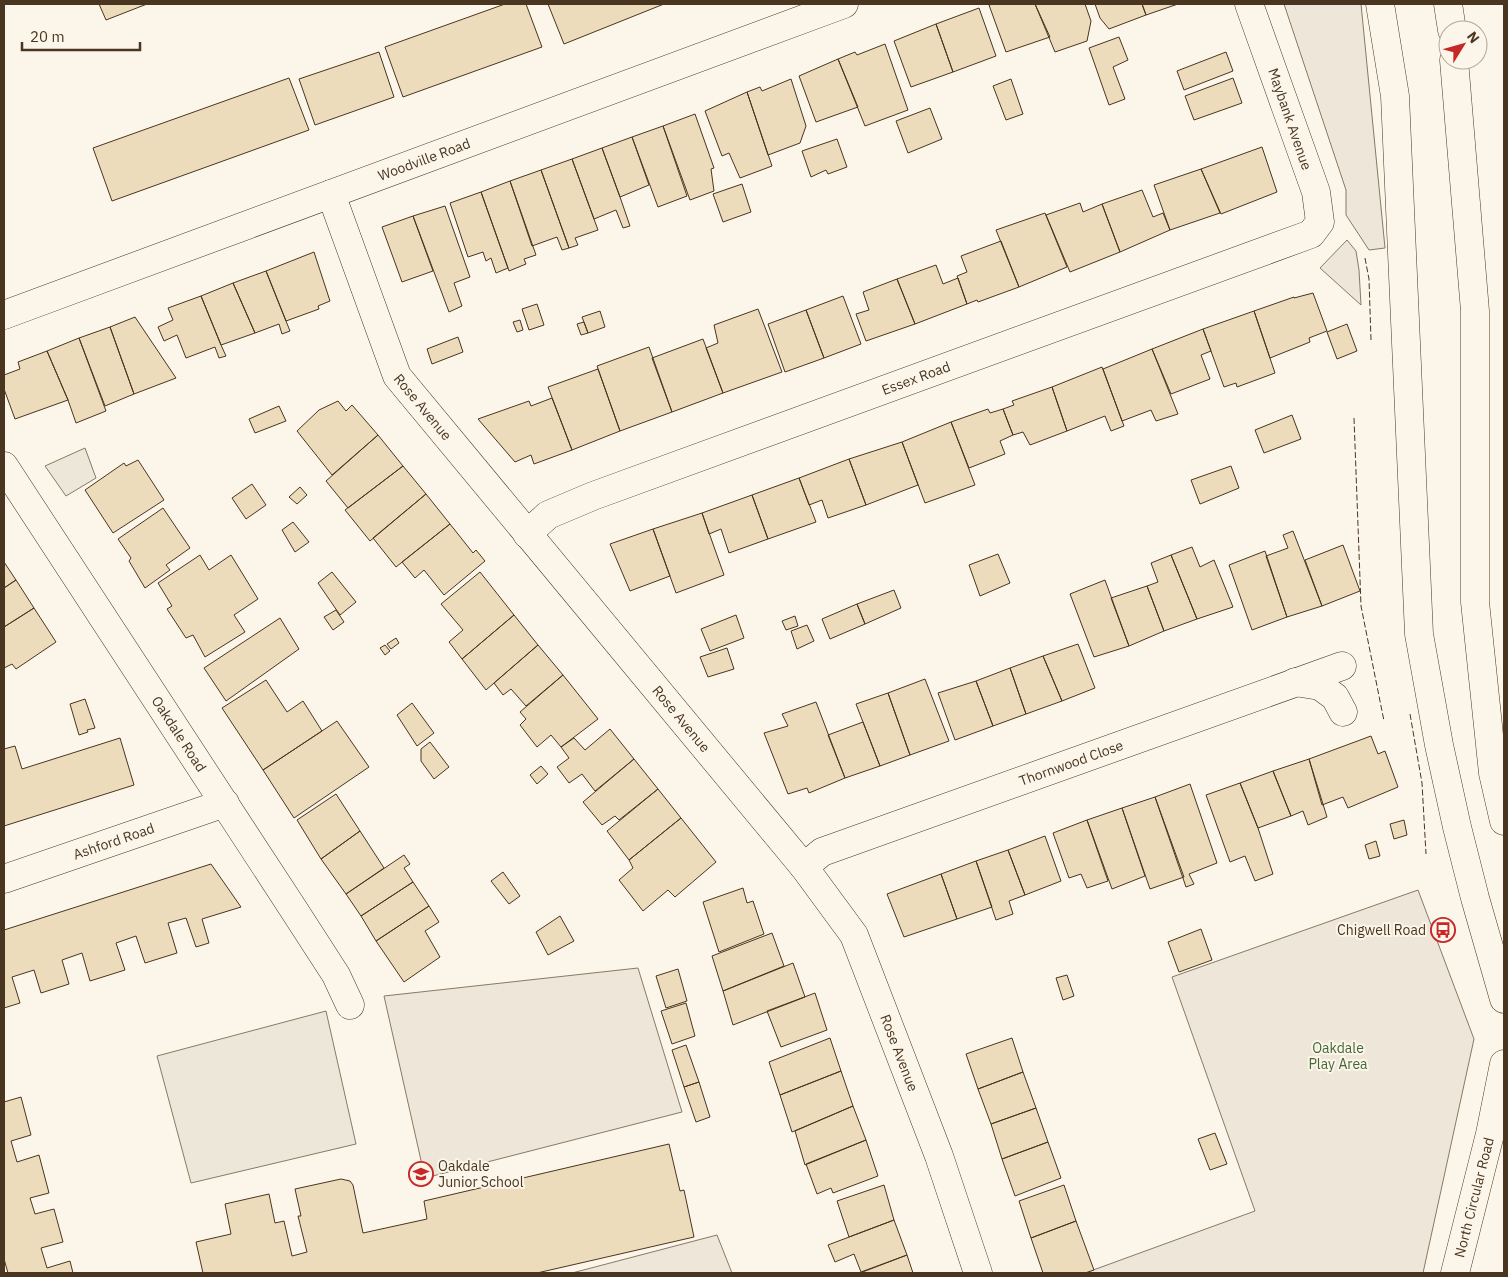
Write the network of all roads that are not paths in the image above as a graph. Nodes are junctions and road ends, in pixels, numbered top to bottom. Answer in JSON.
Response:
{"nodes":[{"id":1,"x":844,"y":4,"type":"edge"},
{"id":2,"x":1249,"y":4,"type":"edge"},
{"id":3,"x":1380,"y":4,"type":"edge"},
{"id":4,"x":1448,"y":4,"type":"edge"},
{"id":5,"x":1450,"y":20,"type":"edge"},
{"id":6,"x":1455,"y":70,"type":"edge"},
{"id":7,"x":331,"y":194,"type":"junction"},
{"id":8,"x":1312,"y":234,"type":"joint"},
{"id":9,"x":4,"y":315,"type":"edge"},
{"id":10,"x":4,"y":466,"type":"edge"},
{"id":11,"x":527,"y":534,"type":"junction"},
{"id":12,"x":1342,"y":666,"type":"dead end"},
{"id":13,"x":1295,"y":682,"type":"junction"},
{"id":14,"x":1343,"y":712,"type":"dead end"},
{"id":15,"x":225,"y":802,"type":"junction"},
{"id":16,"x":1504,"y":821,"type":"edge"},
{"id":17,"x":804,"y":867,"type":"junction"},
{"id":18,"x":4,"y":878,"type":"edge"},
{"id":19,"x":1504,"y":999,"type":"edge"},
{"id":20,"x":350,"y":1005,"type":"dead end"},
{"id":21,"x":1504,"y":1064,"type":"edge"},
{"id":22,"x":978,"y":1273,"type":"edge"},
{"id":23,"x":1455,"y":1273,"type":"edge"}],
"edges":[{"from":1,"to":7,"type":"main road","name":"Woodville Road"},
{"from":2,"to":8,"type":"main road","name":"Maybank Avenue"},
{"from":3,"to":19,"type":"main road"},
{"from":4,"to":5,"type":"main road"},
{"from":6,"to":16,"type":"main road"},
{"from":7,"to":9,"type":"main road","name":"Woodville Road"},
{"from":7,"to":11,"type":"main road","name":"Rose Avenue"},
{"from":8,"to":11,"type":"main road","name":"Essex Road"},
{"from":10,"to":15,"type":"main road","name":"Oakdale Road"},
{"from":11,"to":17,"type":"main road","name":"Rose Avenue"},
{"from":12,"to":13,"type":"main road","name":"Thornwood Close"},
{"from":13,"to":14,"type":"main road"},
{"from":13,"to":17,"type":"main road","name":"Thornwood Close"},
{"from":15,"to":18,"type":"main road","name":"Ashford Road"},
{"from":15,"to":20,"type":"main road","name":"Oakdale Road"},
{"from":17,"to":22,"type":"main road","name":"Rose Avenue"},
{"from":21,"to":23,"type":"main road","name":"North Circular Road"}]}
